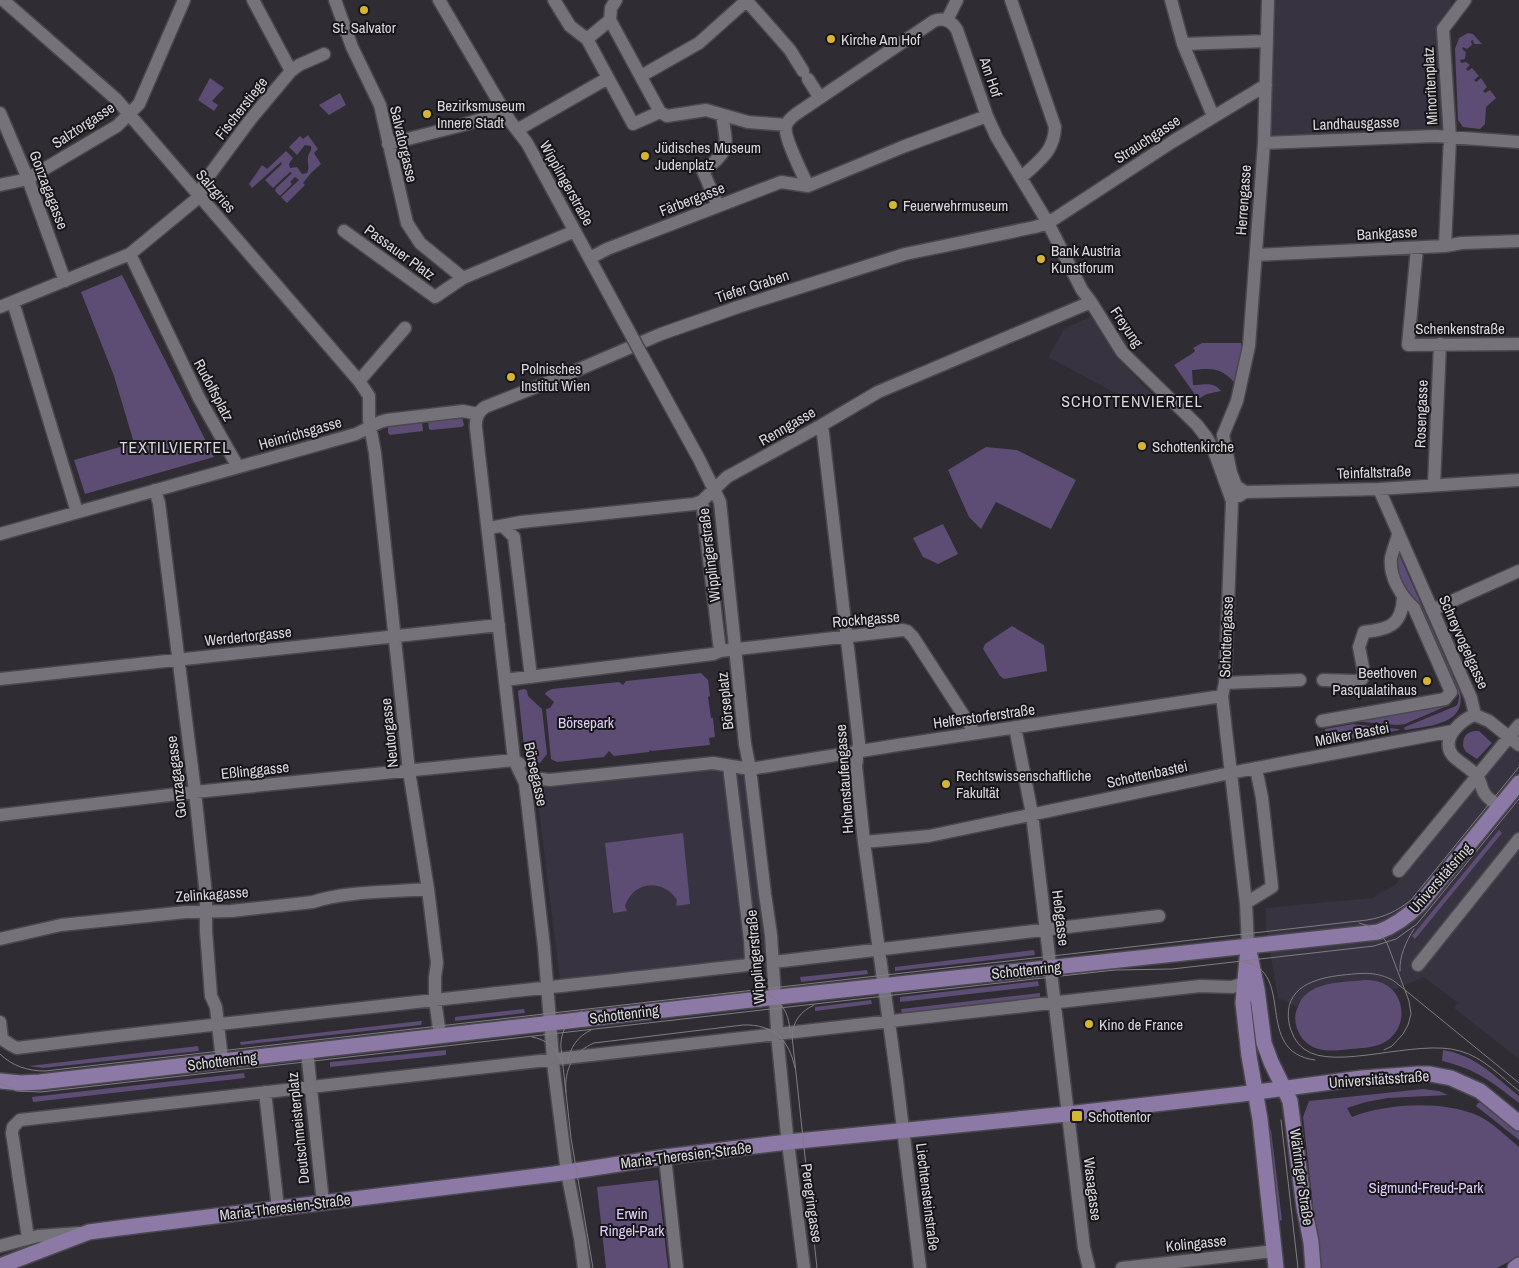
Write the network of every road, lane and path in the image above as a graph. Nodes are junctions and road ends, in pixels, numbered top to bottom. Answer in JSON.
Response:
{"nodes":[{"id":1,"x":3,"y":0,"type":"edge"},
{"id":2,"x":184,"y":0,"type":"edge"},
{"id":3,"x":253,"y":0,"type":"edge"},
{"id":4,"x":335,"y":0,"type":"edge"},
{"id":5,"x":439,"y":0,"type":"edge"},
{"id":6,"x":554,"y":0,"type":"edge"},
{"id":7,"x":616,"y":0,"type":"edge"},
{"id":8,"x":746,"y":0,"type":"edge"},
{"id":9,"x":957,"y":0,"type":"edge"},
{"id":10,"x":1012,"y":0,"type":"edge"},
{"id":11,"x":1171,"y":0,"type":"edge"},
{"id":12,"x":1268,"y":0,"type":"edge"},
{"id":13,"x":1465,"y":0,"type":"edge"},
{"id":14,"x":610,"y":20,"type":"junction"},
{"id":15,"x":947,"y":20,"type":"junction"},
{"id":16,"x":586,"y":39,"type":"junction"},
{"id":17,"x":1267,"y":41,"type":"junction"},
{"id":18,"x":1184,"y":44,"type":"junction"},
{"id":19,"x":324,"y":54,"type":"dead end"},
{"id":20,"x":291,"y":71,"type":"junction"},
{"id":21,"x":641,"y":76,"type":"junction"},
{"id":22,"x":608,"y":78,"type":"junction"},
{"id":23,"x":1266,"y":85,"type":"junction"},
{"id":24,"x":820,"y":98,"type":"junction"},
{"id":25,"x":505,"y":112,"type":"junction"},
{"id":26,"x":660,"y":112,"type":"junction"},
{"id":27,"x":0,"y":113,"type":"edge"},
{"id":28,"x":129,"y":114,"type":"junction"},
{"id":29,"x":722,"y":115,"type":"junction"},
{"id":30,"x":987,"y":116,"type":"junction"},
{"id":31,"x":1213,"y":116,"type":"junction"},
{"id":32,"x":786,"y":125,"type":"junction"},
{"id":33,"x":517,"y":130,"type":"junction"},
{"id":34,"x":1450,"y":138,"type":"junction"},
{"id":35,"x":1264,"y":142,"type":"junction"},
{"id":36,"x":1519,"y":142,"type":"edge"},
{"id":37,"x":388,"y":144,"type":"junction"},
{"id":38,"x":28,"y":178,"type":"junction"},
{"id":39,"x":1021,"y":178,"type":"junction"},
{"id":40,"x":0,"y":185,"type":"edge"},
{"id":41,"x":808,"y":186,"type":"junction"},
{"id":42,"x":199,"y":196,"type":"junction"},
{"id":43,"x":718,"y":206,"type":"junction"},
{"id":44,"x":1048,"y":223,"type":"junction"},
{"id":45,"x":344,"y":231,"type":"dead end"},
{"id":46,"x":575,"y":231,"type":"junction"},
{"id":47,"x":1519,"y":241,"type":"edge"},
{"id":48,"x":1445,"y":246,"type":"junction"},
{"id":49,"x":1417,"y":248,"type":"junction"},
{"id":50,"x":130,"y":254,"type":"junction"},
{"id":51,"x":1256,"y":255,"type":"junction"},
{"id":52,"x":590,"y":258,"type":"junction"},
{"id":53,"x":463,"y":278,"type":"junction"},
{"id":54,"x":66,"y":280,"type":"junction"},
{"id":55,"x":13,"y":302,"type":"junction"},
{"id":56,"x":1092,"y":302,"type":"junction"},
{"id":57,"x":0,"y":307,"type":"edge"},
{"id":58,"x":406,"y":328,"type":"dead end"},
{"id":59,"x":1440,"y":344,"type":"junction"},
{"id":60,"x":1519,"y":344,"type":"edge"},
{"id":61,"x":359,"y":381,"type":"junction"},
{"id":62,"x":478,"y":414,"type":"junction"},
{"id":63,"x":822,"y":425,"type":"junction"},
{"id":64,"x":370,"y":427,"type":"junction"},
{"id":65,"x":1203,"y":432,"type":"junction"},
{"id":66,"x":1223,"y":435,"type":"junction"},
{"id":67,"x":238,"y":467,"type":"junction"},
{"id":68,"x":1519,"y":480,"type":"edge"},
{"id":69,"x":1434,"y":485,"type":"junction"},
{"id":70,"x":1379,"y":489,"type":"junction"},
{"id":71,"x":155,"y":490,"type":"junction"},
{"id":72,"x":715,"y":490,"type":"junction"},
{"id":73,"x":1245,"y":492,"type":"junction"},
{"id":74,"x":702,"y":501,"type":"junction"},
{"id":75,"x":1232,"y":501,"type":"junction"},
{"id":76,"x":77,"y":512,"type":"junction"},
{"id":77,"x":503,"y":526,"type":"junction"},
{"id":78,"x":489,"y":528,"type":"junction"},
{"id":79,"x":0,"y":534,"type":"edge"},
{"id":80,"x":1398,"y":535,"type":"junction"},
{"id":81,"x":1519,"y":571,"type":"edge"},
{"id":82,"x":1403,"y":598,"type":"junction"},
{"id":83,"x":1432,"y":610,"type":"junction"},
{"id":84,"x":499,"y":625,"type":"junction"},
{"id":85,"x":846,"y":636,"type":"junction"},
{"id":86,"x":396,"y":637,"type":"junction"},
{"id":87,"x":736,"y":649,"type":"junction"},
{"id":88,"x":720,"y":651,"type":"junction"},
{"id":89,"x":178,"y":660,"type":"junction"},
{"id":90,"x":531,"y":677,"type":"junction"},
{"id":91,"x":0,"y":679,"type":"edge"},
{"id":92,"x":505,"y":680,"type":"junction"},
{"id":93,"x":1300,"y":680,"type":"dead end"},
{"id":94,"x":1322,"y":680,"type":"dead end"},
{"id":95,"x":1225,"y":683,"type":"junction"},
{"id":96,"x":1222,"y":696,"type":"junction"},
{"id":97,"x":1475,"y":715,"type":"junction"},
{"id":98,"x":1322,"y":721,"type":"dead end"},
{"id":99,"x":1519,"y":725,"type":"edge"},
{"id":100,"x":1014,"y":727,"type":"junction"},
{"id":101,"x":1453,"y":731,"type":"junction"},
{"id":102,"x":975,"y":733,"type":"junction"},
{"id":103,"x":1514,"y":741,"type":"edge"},
{"id":104,"x":858,"y":752,"type":"junction"},
{"id":105,"x":514,"y":760,"type":"junction"},
{"id":106,"x":729,"y":766,"type":"junction"},
{"id":107,"x":1256,"y":768,"type":"junction"},
{"id":108,"x":750,"y":770,"type":"junction"},
{"id":109,"x":409,"y":771,"type":"junction"},
{"id":110,"x":1230,"y":773,"type":"junction"},
{"id":111,"x":1477,"y":777,"type":"junction"},
{"id":112,"x":540,"y":778,"type":"junction"},
{"id":113,"x":525,"y":783,"type":"junction"},
{"id":114,"x":1519,"y":783,"type":"edge"},
{"id":115,"x":195,"y":792,"type":"junction"},
{"id":116,"x":1500,"y":806,"type":"junction"},
{"id":117,"x":1032,"y":814,"type":"junction"},
{"id":118,"x":0,"y":815,"type":"edge"},
{"id":119,"x":1519,"y":839,"type":"edge"},
{"id":120,"x":864,"y":842,"type":"junction"},
{"id":121,"x":1399,"y":871,"type":"dead end"},
{"id":122,"x":428,"y":889,"type":"junction"},
{"id":123,"x":1246,"y":904,"type":"junction"},
{"id":124,"x":205,"y":910,"type":"junction"},
{"id":125,"x":1159,"y":916,"type":"dead end"},
{"id":126,"x":1046,"y":929,"type":"junction"},
{"id":127,"x":0,"y":939,"type":"edge"},
{"id":128,"x":1248,"y":946,"type":"junction"},
{"id":129,"x":879,"y":950,"type":"junction"},
{"id":130,"x":774,"y":962,"type":"junction"},
{"id":131,"x":1418,"y":965,"type":"dead end"},
{"id":132,"x":1051,"y":967,"type":"junction"},
{"id":133,"x":1244,"y":983,"type":"junction"},
{"id":134,"x":884,"y":985,"type":"junction"},
{"id":135,"x":548,"y":988,"type":"junction"},
{"id":136,"x":776,"y":997,"type":"junction"},
{"id":137,"x":435,"y":1000,"type":"junction"},
{"id":138,"x":1055,"y":1003,"type":"junction"},
{"id":139,"x":889,"y":1021,"type":"junction"},
{"id":140,"x":0,"y":1022,"type":"edge"},
{"id":141,"x":551,"y":1023,"type":"junction"},
{"id":142,"x":218,"y":1024,"type":"junction"},
{"id":143,"x":778,"y":1033,"type":"junction"},
{"id":144,"x":440,"y":1035,"type":"junction"},
{"id":145,"x":307,"y":1050,"type":"junction"},
{"id":146,"x":553,"y":1059,"type":"junction"},
{"id":147,"x":222,"y":1060,"type":"junction"},
{"id":148,"x":0,"y":1082,"type":"edge"},
{"id":149,"x":311,"y":1087,"type":"junction"},
{"id":150,"x":1285,"y":1088,"type":"junction"},
{"id":151,"x":265,"y":1092,"type":"junction"},
{"id":152,"x":1255,"y":1092,"type":"junction"},
{"id":153,"x":1067,"y":1114,"type":"junction"},
{"id":154,"x":1519,"y":1123,"type":"edge"},
{"id":155,"x":903,"y":1130,"type":"junction"},
{"id":156,"x":788,"y":1142,"type":"junction"},
{"id":157,"x":665,"y":1157,"type":"junction"},
{"id":158,"x":567,"y":1172,"type":"junction"},
{"id":159,"x":323,"y":1203,"type":"junction"},
{"id":160,"x":278,"y":1208,"type":"junction"},
{"id":161,"x":89,"y":1232,"type":"junction"},
{"id":162,"x":28,"y":1238,"type":"junction"},
{"id":163,"x":0,"y":1246,"type":"edge"},
{"id":164,"x":1274,"y":1251,"type":"junction"},
{"id":165,"x":1519,"y":1265,"type":"edge"},
{"id":166,"x":0,"y":1266,"type":"edge"},
{"id":167,"x":920,"y":1267,"type":"edge"},
{"id":168,"x":584,"y":1268,"type":"edge"},
{"id":169,"x":677,"y":1268,"type":"edge"},
{"id":170,"x":804,"y":1268,"type":"edge"},
{"id":171,"x":1089,"y":1268,"type":"edge"},
{"id":172,"x":1122,"y":1268,"type":"edge"},
{"id":173,"x":1276,"y":1268,"type":"edge"},
{"id":174,"x":1313,"y":1268,"type":"edge"},
{"id":175,"x":1515,"y":1268,"type":"edge"}],
"edges":[{"from":1,"to":28,"type":"street","name":"Salzgries"},
{"from":2,"to":28,"type":"street","name":"Salztorgasse"},
{"from":3,"to":20,"type":"street"},
{"from":4,"to":37,"type":"street","name":"Salvatorgasse"},
{"from":5,"to":25,"type":"street","name":"Wipplingerstraße"},
{"from":6,"to":16,"type":"street"},
{"from":7,"to":14,"type":"street"},
{"from":8,"to":21,"type":"street"},
{"from":8,"to":24,"type":"street"},
{"from":9,"to":15,"type":"street"},
{"from":10,"to":39,"type":"street"},
{"from":11,"to":18,"type":"street"},
{"from":12,"to":17,"type":"street","name":"Herrengasse"},
{"from":13,"to":34,"type":"street","name":"Minoritenplatz"},
{"from":14,"to":16,"type":"street"},
{"from":14,"to":21,"type":"street"},
{"from":15,"to":24,"type":"street"},
{"from":15,"to":30,"type":"street","name":"Am Hof"},
{"from":16,"to":22,"type":"street"},
{"from":17,"to":18,"type":"street"},
{"from":17,"to":23,"type":"street","name":"Herrengasse"},
{"from":18,"to":31,"type":"street"},
{"from":19,"to":20,"type":"street","name":"Fischerstiege"},
{"from":20,"to":42,"type":"street","name":"Fischerstiege"},
{"from":21,"to":26,"type":"street"},
{"from":22,"to":26,"type":"street"},
{"from":22,"to":33,"type":"street"},
{"from":23,"to":31,"type":"street","name":"Strauchgasse"},
{"from":23,"to":35,"type":"street","name":"Herrengasse"},
{"from":24,"to":32,"type":"street"},
{"from":25,"to":33,"type":"street","name":"Wipplingerstraße"},
{"from":25,"to":37,"type":"street"},
{"from":26,"to":29,"type":"street"},
{"from":27,"to":38,"type":"street","name":"Gonzagagasse"},
{"from":28,"to":38,"type":"street","name":"Salztorgasse"},
{"from":28,"to":42,"type":"street","name":"Salzgries"},
{"from":29,"to":32,"type":"street"},
{"from":29,"to":43,"type":"street"},
{"from":30,"to":39,"type":"street","name":"Freyung"},
{"from":30,"to":41,"type":"street","name":"Am Hof"},
{"from":31,"to":44,"type":"street","name":"Strauchgasse"},
{"from":32,"to":41,"type":"street"},
{"from":33,"to":46,"type":"street","name":"Wipplingerstraße"},
{"from":34,"to":35,"type":"street","name":"Landhausgasse"},
{"from":34,"to":36,"type":"street","name":"Minoritenplatz"},
{"from":34,"to":48,"type":"street"},
{"from":35,"to":51,"type":"street","name":"Herrengasse"},
{"from":37,"to":53,"type":"street","name":"Salvatorgasse"},
{"from":38,"to":40,"type":"street","name":"Salztorgasse"},
{"from":38,"to":54,"type":"street","name":"Gonzagagasse"},
{"from":39,"to":44,"type":"street","name":"Freyung"},
{"from":41,"to":43,"type":"street","name":"Färbergasse"},
{"from":42,"to":50,"type":"street"},
{"from":42,"to":61,"type":"street","name":"Salzgries"},
{"from":43,"to":52,"type":"street","name":"Färbergasse"},
{"from":44,"to":56,"type":"street","name":"Freyung"},
{"from":44,"to":62,"type":"street","name":"Tiefer Graben"},
{"from":45,"to":53,"type":"street","name":"Passauer Platz"},
{"from":46,"to":52,"type":"street","name":"Wipplingerstraße"},
{"from":46,"to":53,"type":"street"},
{"from":47,"to":48,"type":"street","name":"Bankgasse"},
{"from":48,"to":49,"type":"street","name":"Bankgasse"},
{"from":49,"to":51,"type":"street","name":"Bankgasse"},
{"from":49,"to":59,"type":"street","name":"Schenkenstraße"},
{"from":50,"to":54,"type":"street"},
{"from":50,"to":67,"type":"street","name":"Rudolfsplatz"},
{"from":51,"to":66,"type":"street","name":"Herrengasse"},
{"from":52,"to":72,"type":"street","name":"Wipplingerstraße","bridge":true},
{"from":54,"to":55,"type":"street"},
{"from":55,"to":57,"type":"street"},
{"from":55,"to":76,"type":"street"},
{"from":56,"to":63,"type":"street","name":"Renngasse"},
{"from":56,"to":65,"type":"street","name":"Freyung"},
{"from":58,"to":61,"type":"street"},
{"from":59,"to":60,"type":"street","name":"Schenkenstraße"},
{"from":59,"to":69,"type":"street","name":"Rosengasse"},
{"from":61,"to":64,"type":"street","name":"Salzgries"},
{"from":62,"to":64,"type":"street","name":"Heinrichsgasse"},
{"from":62,"to":78,"type":"street","name":"Börsegasse"},
{"from":63,"to":72,"type":"street","name":"Renngasse"},
{"from":63,"to":85,"type":"street","name":"Hohenstaufengasse"},
{"from":64,"to":67,"type":"street","name":"Heinrichsgasse"},
{"from":64,"to":86,"type":"street","name":"Neutorgasse"},
{"from":65,"to":66,"type":"street"},
{"from":65,"to":75,"type":"street","name":"Freyung"},
{"from":66,"to":73,"type":"street"},
{"from":67,"to":71,"type":"street"},
{"from":68,"to":69,"type":"street","name":"Teinfaltstraße"},
{"from":69,"to":70,"type":"street","name":"Teinfaltstraße"},
{"from":70,"to":73,"type":"street","name":"Teinfaltstraße"},
{"from":70,"to":80,"type":"street","name":"Schreyvogelgasse"},
{"from":71,"to":76,"type":"street"},
{"from":71,"to":89,"type":"street","name":"Gonzagagasse"},
{"from":72,"to":74,"type":"street","name":"Renngasse"},
{"from":72,"to":87,"type":"street","name":"Wipplingerstraße"},
{"from":73,"to":75,"type":"street"},
{"from":74,"to":77,"type":"street","name":"Renngasse"},
{"from":74,"to":88,"type":"street","name":"Wipplingerstraße"},
{"from":75,"to":95,"type":"street","name":"Schottengasse"},
{"from":76,"to":79,"type":"street"},
{"from":77,"to":78,"type":"street","name":"Renngasse"},
{"from":77,"to":90,"type":"street"},
{"from":78,"to":84,"type":"street","name":"Börsegasse"},
{"from":80,"to":82,"type":"street"},
{"from":80,"to":83,"type":"street","name":"Schreyvogelgasse"},
{"from":81,"to":83,"type":"street"},
{"from":82,"to":94,"type":"street"},
{"from":82,"to":98,"type":"street","name":"Mölker Bastei"},
{"from":83,"to":97,"type":"street","name":"Schreyvogelgasse"},
{"from":84,"to":86,"type":"street","name":"Werdertorgasse"},
{"from":84,"to":92,"type":"street","name":"Börsegasse"},
{"from":85,"to":87,"type":"street","name":"Rockhgasse"},
{"from":85,"to":102,"type":"street","name":"Rockhgasse"},
{"from":85,"to":104,"type":"street","name":"Hohenstaufengasse"},
{"from":86,"to":89,"type":"street","name":"Werdertorgasse"},
{"from":86,"to":109,"type":"street","name":"Neutorgasse"},
{"from":87,"to":88,"type":"street","name":"Börseplatz"},
{"from":87,"to":108,"type":"street","name":"Börseplatz"},
{"from":88,"to":90,"type":"street","name":"Börseplatz"},
{"from":89,"to":91,"type":"street","name":"Werdertorgasse"},
{"from":89,"to":115,"type":"street","name":"Gonzagagasse"},
{"from":90,"to":92,"type":"street","name":"Börseplatz"},
{"from":92,"to":105,"type":"street","name":"Börsegasse"},
{"from":93,"to":95,"type":"street"},
{"from":95,"to":96,"type":"street","name":"Schottengasse"},
{"from":96,"to":100,"type":"street","name":"Helferstorferstraße"},
{"from":96,"to":110,"type":"street","name":"Schottengasse"},
{"from":97,"to":101,"type":"street","name":"Mölker Bastei"},
{"from":97,"to":103,"type":"street"},
{"from":99,"to":103,"type":"street"},
{"from":100,"to":102,"type":"street","name":"Helferstorferstraße"},
{"from":100,"to":117,"type":"street","name":"Heßgasse"},
{"from":101,"to":107,"type":"street","name":"Mölker Bastei"},
{"from":101,"to":111,"type":"street"},
{"from":102,"to":104,"type":"street","name":"Helferstorferstraße"},
{"from":103,"to":111,"type":"street"},
{"from":104,"to":108,"type":"street","name":"Helferstorferstraße"},
{"from":104,"to":120,"type":"street","name":"Hohenstaufengasse"},
{"from":105,"to":109,"type":"street","name":"Eßlinggasse"},
{"from":105,"to":112,"type":"street"},
{"from":105,"to":113,"type":"street","name":"Börsegasse"},
{"from":106,"to":108,"type":"street"},
{"from":106,"to":112,"type":"street"},
{"from":106,"to":135,"type":"street","name":"Wipplingerstraße"},
{"from":107,"to":110,"type":"street"},
{"from":107,"to":123,"type":"street"},
{"from":108,"to":130,"type":"street","name":"Wipplingerstraße"},
{"from":109,"to":115,"type":"street","name":"Eßlinggasse"},
{"from":109,"to":122,"type":"street","name":"Neutorgasse"},
{"from":110,"to":117,"type":"street","name":"Schottenbastei"},
{"from":110,"to":123,"type":"street","name":"Schottengasse"},
{"from":111,"to":116,"type":"street"},
{"from":111,"to":121,"type":"street"},
{"from":112,"to":113,"type":"street"},
{"from":113,"to":135,"type":"street","name":"Börsegasse"},
{"from":114,"to":116,"type":"main road","name":"Universitätsring"},
{"from":115,"to":118,"type":"street","name":"Eßlinggasse"},
{"from":115,"to":124,"type":"street","name":"Gonzagagasse"},
{"from":116,"to":128,"type":"main road","name":"Universitätsring"},
{"from":117,"to":120,"type":"street","name":"Schottenbastei"},
{"from":117,"to":126,"type":"street","name":"Heßgasse"},
{"from":119,"to":131,"type":"street"},
{"from":120,"to":129,"type":"street","name":"Hohenstaufengasse"},
{"from":122,"to":124,"type":"street","name":"Zelinkagasse"},
{"from":122,"to":137,"type":"street","name":"Neutorgasse"},
{"from":123,"to":128,"type":"street","name":"Schottengasse"},
{"from":124,"to":127,"type":"street","name":"Zelinkagasse"},
{"from":124,"to":142,"type":"street","name":"Gonzagagasse"},
{"from":125,"to":126,"type":"street"},
{"from":126,"to":129,"type":"street"},
{"from":126,"to":132,"type":"street","name":"Heßgasse"},
{"from":128,"to":132,"type":"main road","name":"Schottenring"},
{"from":128,"to":133,"type":"main road","name":"Schottengasse"},
{"from":128,"to":150,"type":"main road","name":"Schottengasse"},
{"from":129,"to":130,"type":"street"},
{"from":129,"to":134,"type":"street","name":"Hohenstaufengasse"},
{"from":130,"to":136,"type":"street","name":"Wipplingerstraße"},
{"from":132,"to":134,"type":"main road","name":"Schottenring"},
{"from":132,"to":138,"type":"street","name":"Heßgasse"},
{"from":133,"to":138,"type":"street"},
{"from":133,"to":152,"type":"main road","name":"Schottengasse"},
{"from":134,"to":136,"type":"main road","name":"Schottenring"},
{"from":134,"to":139,"type":"street","name":"Hohenstaufengasse"},
{"from":135,"to":137,"type":"street"},
{"from":135,"to":141,"type":"street","name":"Börsegasse"},
{"from":136,"to":141,"type":"main road","name":"Schottenring"},
{"from":136,"to":143,"type":"street","name":"Wipplingerstraße"},
{"from":137,"to":142,"type":"street"},
{"from":137,"to":144,"type":"street","name":"Neutorgasse"},
{"from":138,"to":139,"type":"street"},
{"from":138,"to":153,"type":"street","name":"Heßgasse"},
{"from":139,"to":143,"type":"street"},
{"from":139,"to":155,"type":"street","name":"Hohenstaufengasse"},
{"from":140,"to":142,"type":"street"},
{"from":141,"to":144,"type":"main road","name":"Schottenring"},
{"from":141,"to":146,"type":"street","name":"Börsegasse"},
{"from":142,"to":147,"type":"street","name":"Gonzagagasse"},
{"from":143,"to":146,"type":"street"},
{"from":143,"to":156,"type":"street","name":"Wipplingerstraße"},
{"from":144,"to":145,"type":"main road","name":"Schottenring"},
{"from":145,"to":147,"type":"main road","name":"Schottenring"},
{"from":145,"to":149,"type":"street","name":"Deutschmeisterplatz"},
{"from":146,"to":149,"type":"street"},
{"from":146,"to":158,"type":"street","name":"Börsegasse"},
{"from":147,"to":148,"type":"main road","name":"Schottenring"},
{"from":149,"to":151,"type":"street"},
{"from":149,"to":159,"type":"street","name":"Deutschmeisterplatz"},
{"from":150,"to":152,"type":"main road","name":"Maria-Theresien-Straße"},
{"from":150,"to":154,"type":"main road","name":"Universitätsstraße"},
{"from":150,"to":174,"type":"main road","name":"Währinger Straße"},
{"from":151,"to":160,"type":"street","name":"Deutschmeisterplatz"},
{"from":151,"to":162,"type":"street"},
{"from":152,"to":153,"type":"main road","name":"Maria-Theresien-Straße"},
{"from":152,"to":164,"type":"main road"},
{"from":153,"to":155,"type":"main road","name":"Maria-Theresien-Straße"},
{"from":153,"to":171,"type":"street","name":"Wasagasse"},
{"from":155,"to":156,"type":"main road","name":"Maria-Theresien-Straße"},
{"from":155,"to":167,"type":"street","name":"Liechtensteinstraße"},
{"from":156,"to":157,"type":"main road","name":"Maria-Theresien-Straße"},
{"from":156,"to":170,"type":"street","name":"Peregringasse"},
{"from":157,"to":158,"type":"main road","name":"Maria-Theresien-Straße"},
{"from":157,"to":169,"type":"street"},
{"from":158,"to":159,"type":"main road","name":"Maria-Theresien-Straße"},
{"from":158,"to":168,"type":"street","name":"Börsegasse"},
{"from":159,"to":160,"type":"main road","name":"Maria-Theresien-Straße"},
{"from":160,"to":161,"type":"main road","name":"Maria-Theresien-Straße"},
{"from":161,"to":162,"type":"street"},
{"from":161,"to":166,"type":"main road","name":"Maria-Theresien-Straße"},
{"from":162,"to":163,"type":"street"},
{"from":164,"to":172,"type":"street","name":"Kolingasse"},
{"from":164,"to":173,"type":"main road"},
{"from":165,"to":175,"type":"main road"}]}
